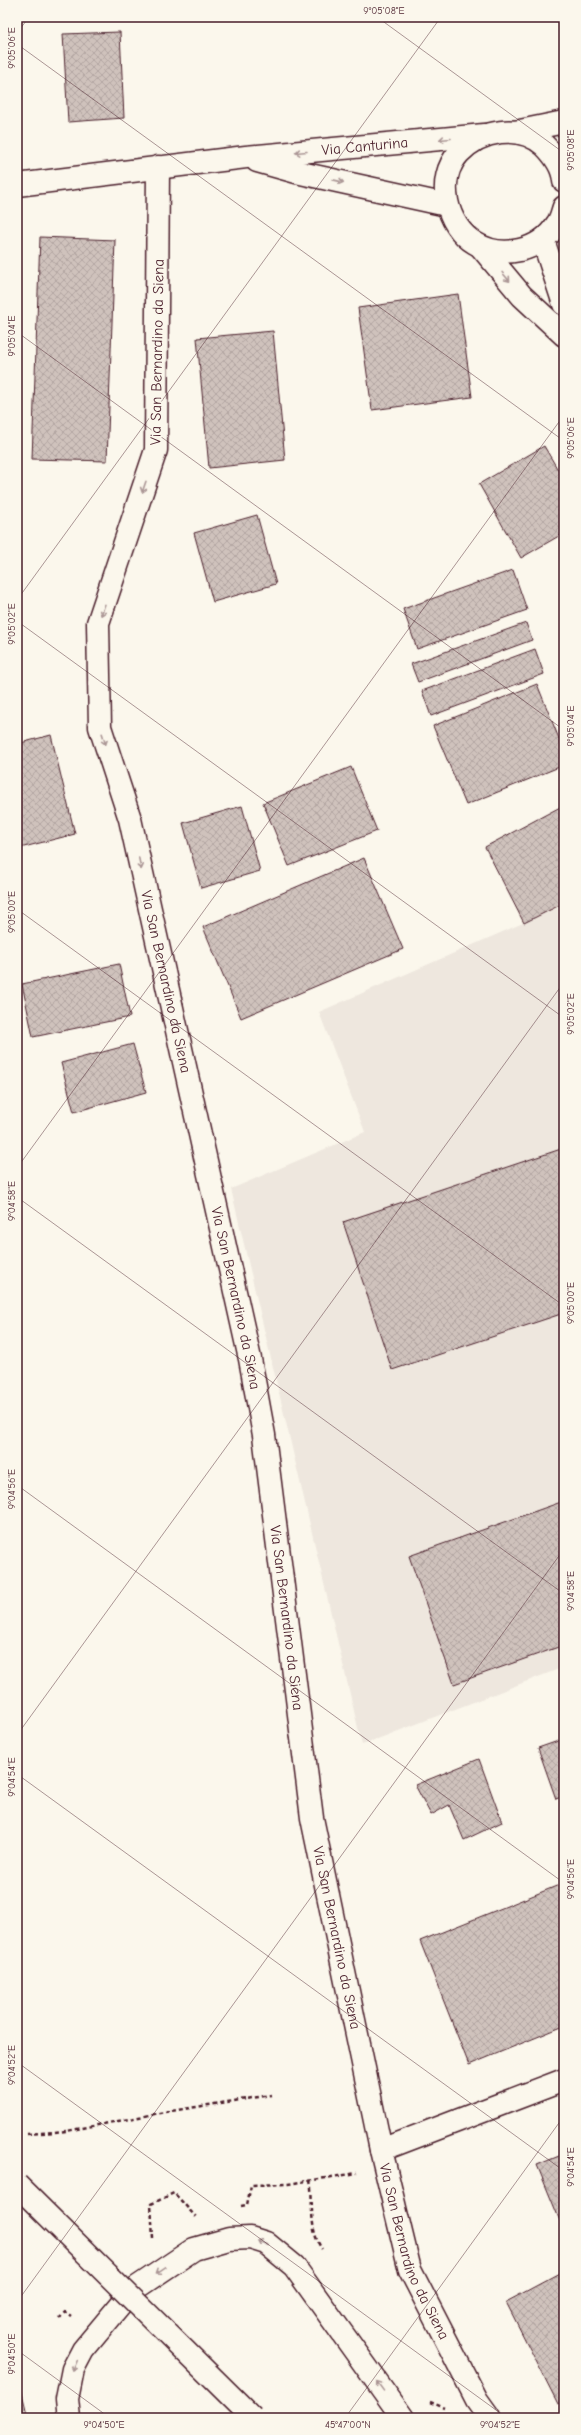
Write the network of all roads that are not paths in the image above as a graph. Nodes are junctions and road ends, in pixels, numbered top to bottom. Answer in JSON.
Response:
{"nodes":[{"id":1,"x":564,"y":122,"type":"edge"},
{"id":2,"x":515,"y":132,"type":"junction"},
{"id":3,"x":484,"y":135,"type":"junction"},
{"id":4,"x":246,"y":157,"type":"junction"},
{"id":5,"x":158,"y":168,"type":"junction"},
{"id":6,"x":564,"y":175,"type":"edge"},
{"id":7,"x":17,"y":184,"type":"edge"},
{"id":8,"x":447,"y":205,"type":"junction"},
{"id":9,"x":564,"y":207,"type":"edge"},
{"id":10,"x":543,"y":240,"type":"junction"},
{"id":11,"x":481,"y":247,"type":"junction"},
{"id":12,"x":564,"y":304,"type":"edge"},
{"id":13,"x":564,"y":335,"type":"edge"},
{"id":14,"x":564,"y":2080,"type":"edge"},
{"id":15,"x":381,"y":2150,"type":"junction"},
{"id":16,"x":17,"y":2185,"type":"edge"},
{"id":17,"x":69,"y":2418,"type":"edge"},
{"id":18,"x":253,"y":2418,"type":"edge"},
{"id":19,"x":403,"y":2418,"type":"edge"},
{"id":20,"x":490,"y":2418,"type":"edge"}],
"edges":[{"from":1,"to":2,"type":"street"},
{"from":2,"to":3,"type":"street","name":"Via Canturina"},
{"from":2,"to":6,"type":"street"},
{"from":3,"to":4,"type":"street","name":"Via Canturina","one_way":true},
{"from":3,"to":8,"type":"street"},
{"from":4,"to":5,"type":"street","name":"Via Canturina"},
{"from":4,"to":8,"type":"street","name":"Via Canturina","one_way":true},
{"from":5,"to":7,"type":"street","name":"Via Canturina"},
{"from":5,"to":15,"type":"street","name":"Via San Bernardino da Siena","one_way":true},
{"from":8,"to":11,"type":"street"},
{"from":9,"to":10,"type":"street"},
{"from":10,"to":11,"type":"street"},
{"from":10,"to":12,"type":"street"},
{"from":11,"to":13,"type":"street","one_way":true},
{"from":14,"to":15,"type":"street"},
{"from":15,"to":20,"type":"street","name":"Via San Bernardino da Siena"},
{"from":16,"to":18,"type":"street","bridge":true},
{"from":19,"to":17,"type":"street","one_way":true}]}
